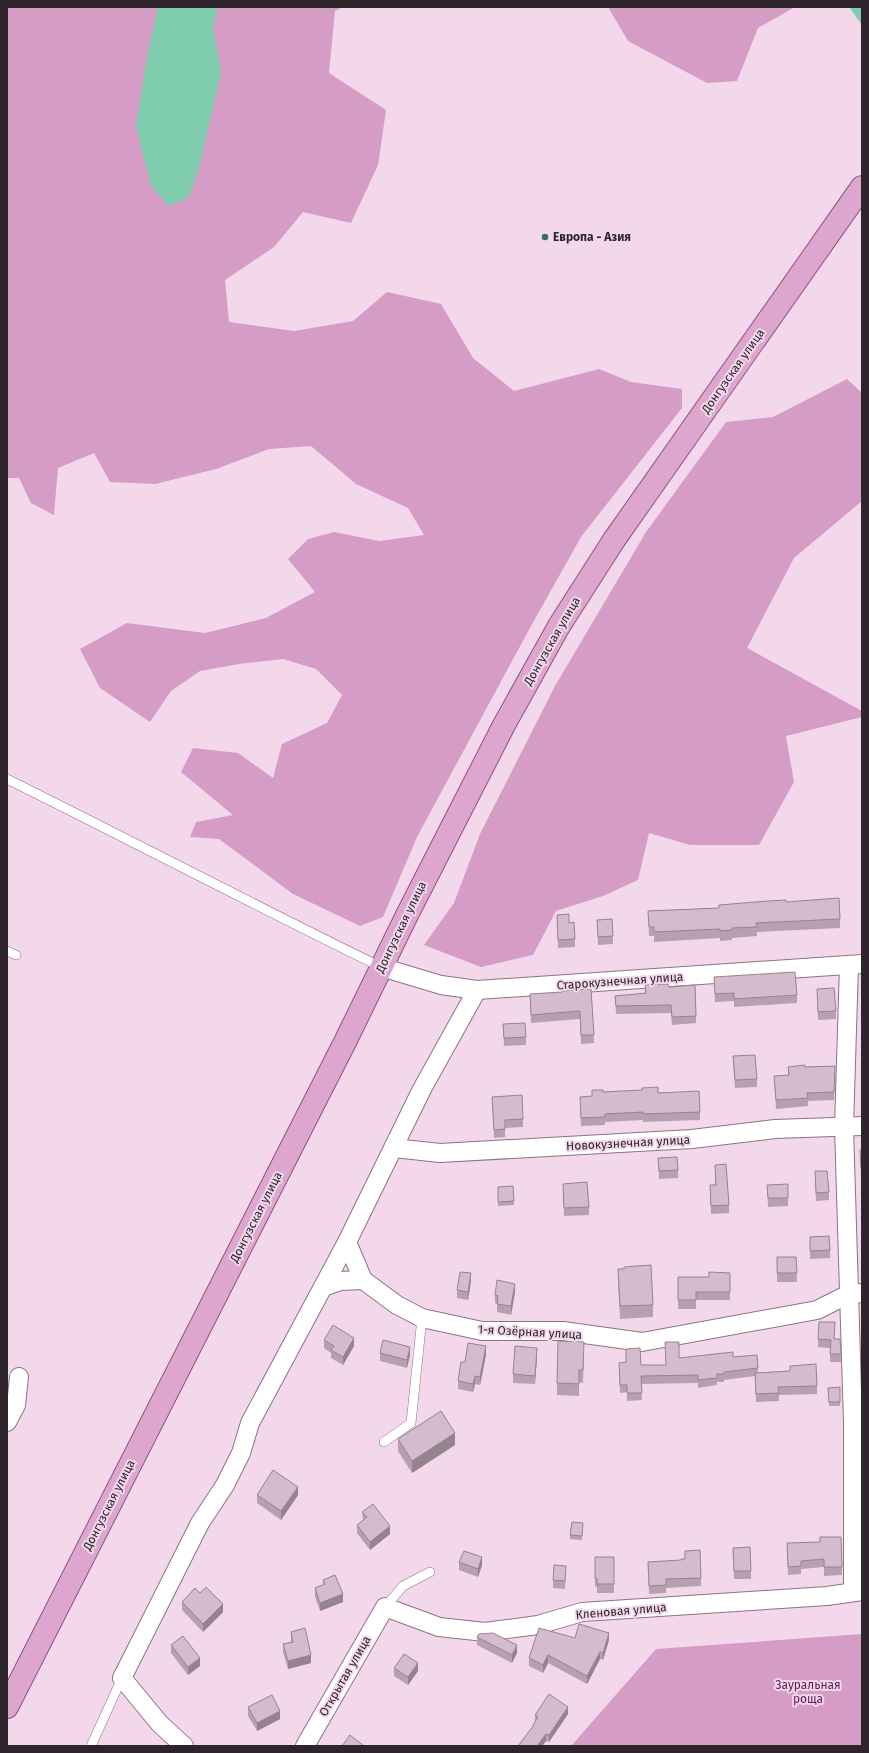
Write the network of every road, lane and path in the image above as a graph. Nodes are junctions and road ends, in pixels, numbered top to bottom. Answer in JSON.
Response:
{"nodes":[{"id":1,"x":862,"y":187,"type":"edge"},
{"id":2,"x":7,"y":779,"type":"edge"},
{"id":3,"x":7,"y":951,"type":"edge"},
{"id":4,"x":16,"y":955,"type":"dead end"},
{"id":5,"x":855,"y":964,"type":"edge"},
{"id":6,"x":381,"y":967,"type":"junction"},
{"id":7,"x":477,"y":990,"type":"junction"},
{"id":8,"x":862,"y":1126,"type":"edge"},
{"id":9,"x":844,"y":1127,"type":"junction"},
{"id":10,"x":394,"y":1148,"type":"junction"},
{"id":11,"x":347,"y":1242,"type":"junction"},
{"id":12,"x":363,"y":1280,"type":"junction"},
{"id":13,"x":323,"y":1287,"type":"junction"},
{"id":14,"x":856,"y":1294,"type":"edge"},
{"id":15,"x":422,"y":1318,"type":"junction"},
{"id":16,"x":19,"y":1377,"type":"dead end"},
{"id":17,"x":7,"y":1422,"type":"edge"},
{"id":18,"x":857,"y":1424,"type":"edge"},
{"id":19,"x":384,"y":1442,"type":"dead end"},
{"id":20,"x":430,"y":1572,"type":"dead end"},
{"id":21,"x":857,"y":1591,"type":"edge"},
{"id":22,"x":385,"y":1607,"type":"junction"},
{"id":23,"x":122,"y":1678,"type":"junction"},
{"id":24,"x":7,"y":1707,"type":"edge"},
{"id":25,"x":91,"y":1746,"type":"edge"},
{"id":26,"x":184,"y":1746,"type":"edge"},
{"id":27,"x":305,"y":1746,"type":"edge"}],
"edges":[{"from":1,"to":6,"type":"main road","name":"Донгузская улица"},
{"from":2,"to":6,"type":"lane"},
{"from":3,"to":4,"type":"lane"},
{"from":5,"to":7,"type":"street","name":"Старокузнечная улица"},
{"from":5,"to":9,"type":"street"},
{"from":6,"to":7,"type":"street","name":"Старокузнечная улица"},
{"from":6,"to":24,"type":"main road","name":"Донгузская улица"},
{"from":7,"to":10,"type":"street"},
{"from":8,"to":9,"type":"street","name":"Новокузнечная улица"},
{"from":9,"to":10,"type":"street","name":"Новокузнечная улица"},
{"from":9,"to":14,"type":"street"},
{"from":10,"to":11,"type":"street"},
{"from":11,"to":12,"type":"street"},
{"from":11,"to":13,"type":"street"},
{"from":12,"to":13,"type":"street"},
{"from":12,"to":15,"type":"street","name":"1-я Озёрная улица"},
{"from":13,"to":23,"type":"street"},
{"from":14,"to":15,"type":"street","name":"1-я Озёрная улица"},
{"from":14,"to":18,"type":"street"},
{"from":15,"to":19,"type":"lane"},
{"from":16,"to":17,"type":"street"},
{"from":18,"to":21,"type":"street"},
{"from":20,"to":22,"type":"lane"},
{"from":21,"to":22,"type":"street","name":"Кленовая улица"},
{"from":22,"to":27,"type":"street","name":"Открытая улица"},
{"from":23,"to":25,"type":"lane"},
{"from":23,"to":26,"type":"street"}]}
